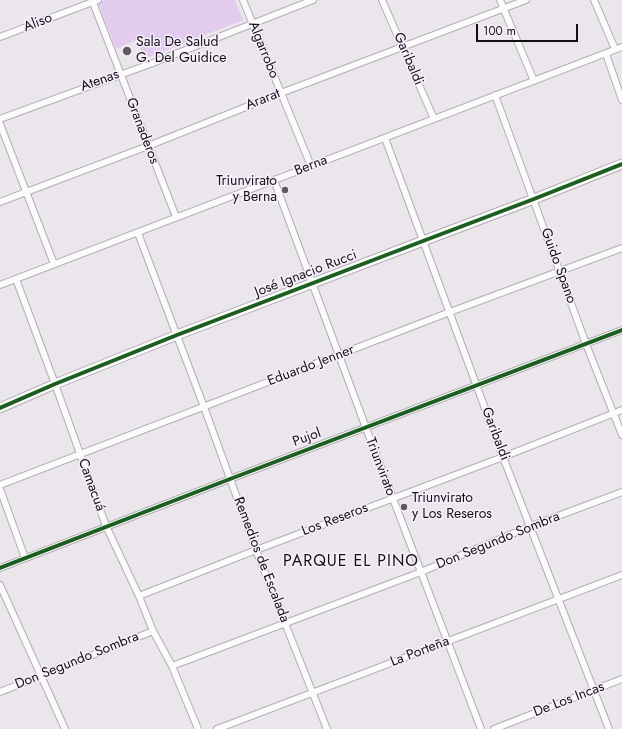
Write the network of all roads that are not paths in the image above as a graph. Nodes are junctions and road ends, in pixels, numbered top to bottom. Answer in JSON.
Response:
{"nodes":[{"id":1,"x":243,"y":0,"type":"edge"},
{"id":2,"x":313,"y":0,"type":"edge"},
{"id":3,"x":382,"y":0,"type":"edge"},
{"id":4,"x":500,"y":0,"type":"edge"},
{"id":5,"x":526,"y":0,"type":"edge"},
{"id":6,"x":594,"y":0,"type":"edge"},
{"id":7,"x":94,"y":1,"type":"edge"},
{"id":8,"x":503,"y":9,"type":"junction"},
{"id":9,"x":252,"y":24,"type":"junction"},
{"id":10,"x":0,"y":37,"type":"edge"},
{"id":11,"x":403,"y":47,"type":"junction"},
{"id":12,"x":622,"y":47,"type":"edge"},
{"id":13,"x":615,"y":50,"type":"junction"},
{"id":14,"x":606,"y":54,"type":"junction"},
{"id":15,"x":120,"y":74,"type":"junction"},
{"id":16,"x":534,"y":81,"type":"junction"},
{"id":17,"x":280,"y":93,"type":"junction"},
{"id":18,"x":495,"y":95,"type":"junction"},
{"id":19,"x":622,"y":100,"type":"edge"},
{"id":20,"x":0,"y":119,"type":"edge"},
{"id":21,"x":434,"y":119,"type":"junction"},
{"id":22,"x":0,"y":124,"type":"edge"},
{"id":23,"x":385,"y":138,"type":"junction"},
{"id":24,"x":148,"y":146,"type":"junction"},
{"id":25,"x":622,"y":164,"type":"edge"},
{"id":26,"x":311,"y":166,"type":"junction"},
{"id":27,"x":274,"y":180,"type":"junction"},
{"id":28,"x":26,"y":192,"type":"junction"},
{"id":29,"x":534,"y":199,"type":"junction"},
{"id":30,"x":0,"y":202,"type":"edge"},
{"id":31,"x":176,"y":217,"type":"junction"},
{"id":32,"x":138,"y":232,"type":"junction"},
{"id":33,"x":423,"y":240,"type":"junction"},
{"id":34,"x":622,"y":248,"type":"edge"},
{"id":35,"x":54,"y":264,"type":"junction"},
{"id":36,"x":560,"y":272,"type":"junction"},
{"id":37,"x":16,"y":279,"type":"junction"},
{"id":38,"x":312,"y":283,"type":"junction"},
{"id":39,"x":0,"y":285,"type":"edge"},
{"id":40,"x":450,"y":312,"type":"junction"},
{"id":41,"x":622,"y":330,"type":"edge"},
{"id":42,"x":177,"y":335,"type":"junction"},
{"id":43,"x":586,"y":344,"type":"junction"},
{"id":44,"x":339,"y":355,"type":"junction"},
{"id":45,"x":55,"y":384,"type":"junction"},
{"id":46,"x":477,"y":385,"type":"junction"},
{"id":47,"x":204,"y":407,"type":"junction"},
{"id":48,"x":0,"y":408,"type":"edge"},
{"id":49,"x":622,"y":410,"type":"edge"},
{"id":50,"x":613,"y":413,"type":"junction"},
{"id":51,"x":366,"y":428,"type":"junction"},
{"id":52,"x":622,"y":435,"type":"edge"},
{"id":53,"x":80,"y":455,"type":"junction"},
{"id":54,"x":503,"y":457,"type":"junction"},
{"id":55,"x":230,"y":478,"type":"junction"},
{"id":56,"x":0,"y":484,"type":"edge"},
{"id":57,"x":0,"y":489,"type":"edge"},
{"id":58,"x":622,"y":492,"type":"edge"},
{"id":59,"x":393,"y":499,"type":"junction"},
{"id":60,"x":106,"y":526,"type":"junction"},
{"id":61,"x":531,"y":526,"type":"junction"},
{"id":62,"x":256,"y":550,"type":"junction"},
{"id":63,"x":25,"y":558,"type":"junction"},
{"id":64,"x":0,"y":568,"type":"edge"},
{"id":65,"x":421,"y":572,"type":"junction"},
{"id":66,"x":622,"y":575,"type":"edge"},
{"id":67,"x":0,"y":584,"type":"edge"},
{"id":68,"x":138,"y":596,"type":"junction"},
{"id":69,"x":558,"y":599,"type":"junction"},
{"id":70,"x":284,"y":623,"type":"junction"},
{"id":71,"x":153,"y":631,"type":"junction"},
{"id":72,"x":448,"y":642,"type":"junction"},
{"id":73,"x":172,"y":666,"type":"junction"},
{"id":74,"x":41,"y":676,"type":"junction"},
{"id":75,"x":622,"y":679,"type":"edge"},
{"id":76,"x":594,"y":690,"type":"junction"},
{"id":77,"x":0,"y":692,"type":"edge"},
{"id":78,"x":312,"y":693,"type":"junction"},
{"id":79,"x":65,"y":729,"type":"edge"},
{"id":80,"x":198,"y":729,"type":"edge"},
{"id":81,"x":217,"y":729,"type":"edge"},
{"id":82,"x":327,"y":729,"type":"edge"},
{"id":83,"x":481,"y":729,"type":"edge"},
{"id":84,"x":494,"y":729,"type":"edge"},
{"id":85,"x":609,"y":729,"type":"edge"}],
"edges":[{"from":1,"to":9,"type":"street","name":"Algarrobo"},
{"from":2,"to":9,"type":"street","name":"Atenas"},
{"from":3,"to":11,"type":"street","name":"Garibaldi"},
{"from":4,"to":8,"type":"street"},
{"from":5,"to":8,"type":"street","name":"Ararat"},
{"from":6,"to":13,"type":"street"},
{"from":7,"to":10,"type":"street","name":"Aliso"},
{"from":7,"to":15,"type":"street","name":"Granaderos"},
{"from":8,"to":11,"type":"street","name":"Ararat"},
{"from":8,"to":16,"type":"street"},
{"from":9,"to":15,"type":"street","name":"Atenas"},
{"from":9,"to":17,"type":"street","name":"Algarrobo"},
{"from":11,"to":17,"type":"street","name":"Ararat"},
{"from":11,"to":21,"type":"street","name":"Garibaldi"},
{"from":12,"to":13,"type":"street","name":"Berna"},
{"from":13,"to":14,"type":"street","name":"Berna"},
{"from":14,"to":16,"type":"street","name":"Berna"},
{"from":14,"to":19,"type":"street"},
{"from":15,"to":20,"type":"street","name":"Atenas"},
{"from":15,"to":24,"type":"street","name":"Granaderos"},
{"from":16,"to":18,"type":"street","name":"Berna"},
{"from":17,"to":24,"type":"street","name":"Ararat"},
{"from":17,"to":26,"type":"street","name":"Algarrobo"},
{"from":18,"to":21,"type":"street","name":"Berna"},
{"from":18,"to":29,"type":"street","name":"Guido Spano"},
{"from":21,"to":23,"type":"street","name":"Berna"},
{"from":22,"to":28,"type":"street"},
{"from":23,"to":26,"type":"street","name":"Berna"},
{"from":23,"to":33,"type":"street","name":"Garibaldi"},
{"from":24,"to":28,"type":"street","name":"Ararat"},
{"from":24,"to":31,"type":"street","name":"Granaderos"},
{"from":25,"to":29,"type":"street","name":"José Ignacio Rucci"},
{"from":26,"to":27,"type":"street","name":"Berna"},
{"from":27,"to":31,"type":"street","name":"Berna"},
{"from":27,"to":38,"type":"street","name":"Triunvirato"},
{"from":28,"to":30,"type":"street","name":"Ararat"},
{"from":28,"to":35,"type":"street"},
{"from":29,"to":33,"type":"street","name":"José Ignacio Rucci"},
{"from":29,"to":36,"type":"street","name":"Guido Spano"},
{"from":31,"to":32,"type":"street","name":"Berna"},
{"from":32,"to":35,"type":"street","name":"Berna"},
{"from":32,"to":42,"type":"street","name":"Remedios de Escalada"},
{"from":33,"to":38,"type":"street","name":"José Ignacio Rucci"},
{"from":33,"to":40,"type":"street","name":"Garibaldi"},
{"from":34,"to":36,"type":"street","name":"Eduardo Jenner"},
{"from":35,"to":37,"type":"street","name":"Berna"},
{"from":36,"to":40,"type":"street","name":"Eduardo Jenner"},
{"from":36,"to":43,"type":"street","name":"Guido Spano"},
{"from":37,"to":39,"type":"street","name":"Berna"},
{"from":37,"to":45,"type":"street","name":"Camacuá"},
{"from":38,"to":42,"type":"street","name":"José Ignacio Rucci"},
{"from":38,"to":44,"type":"street","name":"Triunvirato"},
{"from":40,"to":44,"type":"street","name":"Eduardo Jenner"},
{"from":40,"to":46,"type":"street","name":"Garibaldi"},
{"from":41,"to":43,"type":"street","name":"Pujol"},
{"from":42,"to":45,"type":"street","name":"José Ignacio Rucci"},
{"from":42,"to":47,"type":"street","name":"Remedios de Escalada"},
{"from":43,"to":46,"type":"street","name":"Pujol"},
{"from":43,"to":50,"type":"street","name":"Guido Spano"},
{"from":44,"to":47,"type":"street","name":"Eduardo Jenner"},
{"from":44,"to":51,"type":"street","name":"Triunvirato"},
{"from":45,"to":48,"type":"street","name":"José Ignacio Rucci"},
{"from":45,"to":53,"type":"street","name":"Camacuá"},
{"from":46,"to":51,"type":"street","name":"Pujol"},
{"from":46,"to":54,"type":"street","name":"Garibaldi"},
{"from":47,"to":53,"type":"street","name":"Eduardo Jenner"},
{"from":47,"to":55,"type":"street","name":"Remedios de Escalada"},
{"from":49,"to":50,"type":"street","name":"Los Reseros"},
{"from":50,"to":52,"type":"street","name":"Guido Spano"},
{"from":50,"to":54,"type":"street","name":"Los Reseros"},
{"from":51,"to":55,"type":"street","name":"Pujol"},
{"from":51,"to":59,"type":"street","name":"Triunvirato"},
{"from":53,"to":56,"type":"street","name":"Eduardo Jenner"},
{"from":53,"to":60,"type":"street","name":"Camacuá"},
{"from":54,"to":59,"type":"street","name":"Los Reseros"},
{"from":54,"to":61,"type":"street","name":"Garibaldi"},
{"from":55,"to":60,"type":"street","name":"Pujol"},
{"from":55,"to":62,"type":"street","name":"Remedios de Escalada"},
{"from":57,"to":63,"type":"street"},
{"from":58,"to":61,"type":"street","name":"Don Segundo Sombra"},
{"from":59,"to":62,"type":"street","name":"Los Reseros"},
{"from":59,"to":65,"type":"street","name":"Triunvirato"},
{"from":60,"to":63,"type":"street","name":"Pujol"},
{"from":60,"to":68,"type":"street","name":"Camacuá"},
{"from":61,"to":65,"type":"street","name":"Don Segundo Sombra"},
{"from":61,"to":69,"type":"street","name":"Garibaldi"},
{"from":62,"to":68,"type":"street","name":"Los Reseros"},
{"from":62,"to":70,"type":"street","name":"Remedios de Escalada"},
{"from":63,"to":64,"type":"street","name":"Pujol"},
{"from":65,"to":70,"type":"street","name":"Don Segundo Sombra"},
{"from":65,"to":72,"type":"street","name":"Triunvirato"},
{"from":66,"to":69,"type":"street","name":"La Porteña"},
{"from":67,"to":74,"type":"street"},
{"from":68,"to":71,"type":"street","name":"Camacuá"},
{"from":69,"to":72,"type":"street","name":"La Porteña"},
{"from":69,"to":76,"type":"street","name":"Garibaldi"},
{"from":70,"to":73,"type":"street","name":"Don Segundo Sombra"},
{"from":70,"to":78,"type":"street","name":"Remedios de Escalada"},
{"from":71,"to":73,"type":"street","name":"Camacuá"},
{"from":71,"to":74,"type":"street","name":"Don Segundo Sombra"},
{"from":72,"to":78,"type":"street","name":"La Porteña"},
{"from":72,"to":83,"type":"street","name":"Triunvirato"},
{"from":73,"to":80,"type":"street","name":"Camacuá"},
{"from":74,"to":77,"type":"street","name":"Don Segundo Sombra"},
{"from":74,"to":79,"type":"street"},
{"from":75,"to":76,"type":"street","name":"De Los Incas"},
{"from":76,"to":84,"type":"street","name":"De Los Incas"},
{"from":76,"to":85,"type":"street","name":"Garibaldi"},
{"from":78,"to":81,"type":"street","name":"La Porteña"},
{"from":78,"to":82,"type":"street","name":"Remedios de Escalada"}]}
